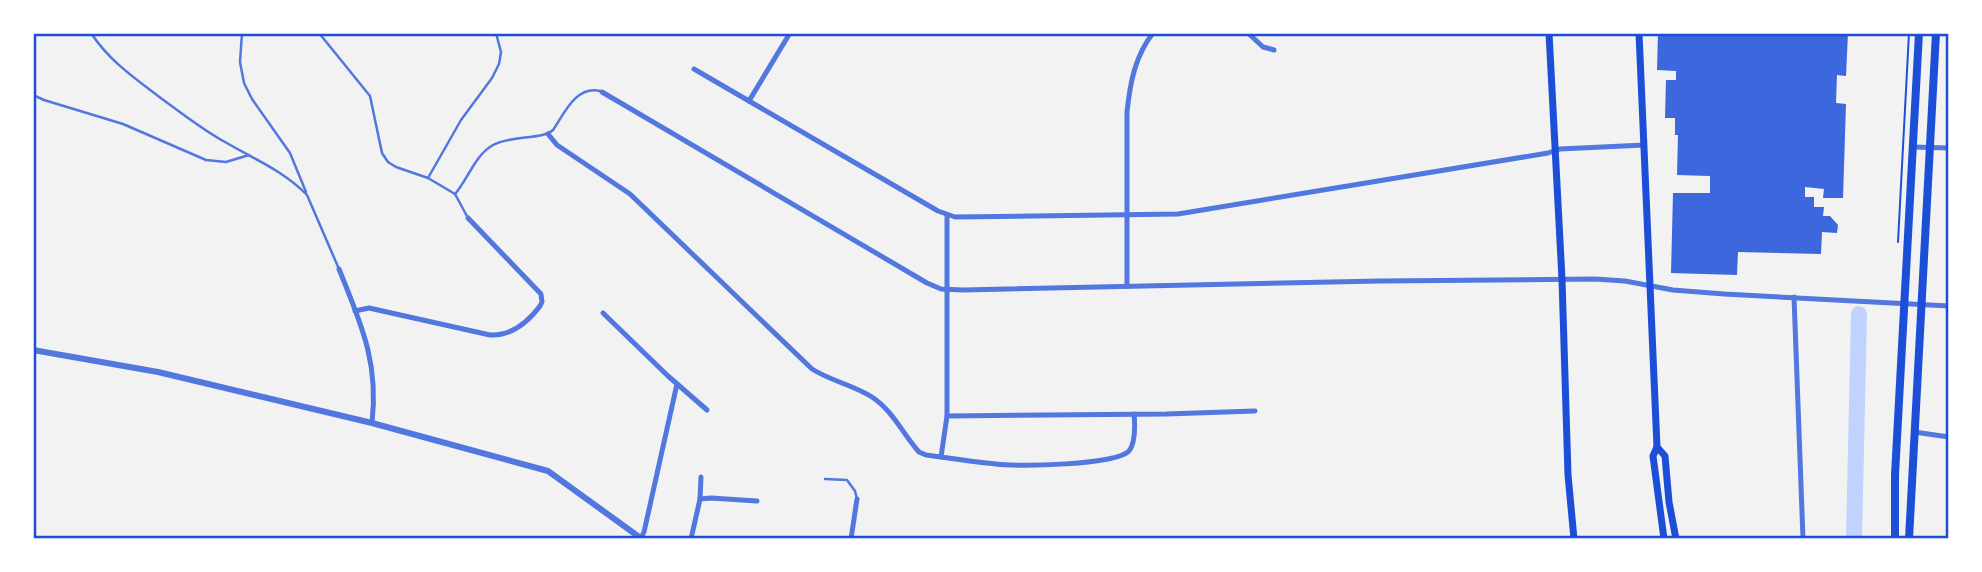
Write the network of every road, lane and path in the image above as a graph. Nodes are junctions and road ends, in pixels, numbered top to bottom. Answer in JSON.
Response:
{"nodes":[{"id":1,"x":91,"y":33,"type":"edge"},
{"id":2,"x":242,"y":33,"type":"edge"},
{"id":3,"x":319,"y":33,"type":"edge"},
{"id":4,"x":496,"y":33,"type":"edge"},
{"id":5,"x":790,"y":33,"type":"edge"},
{"id":6,"x":1153,"y":33,"type":"edge"},
{"id":7,"x":1248,"y":33,"type":"edge"},
{"id":8,"x":1549,"y":33,"type":"edge"},
{"id":9,"x":1639,"y":33,"type":"edge"},
{"id":10,"x":1919,"y":33,"type":"edge"},
{"id":11,"x":1936,"y":33,"type":"edge"},
{"id":12,"x":1274,"y":50,"type":"dead end"},
{"id":13,"x":694,"y":69,"type":"dead end"},
{"id":14,"x":602,"y":92,"type":"joint"},
{"id":15,"x":33,"y":95,"type":"edge"},
{"id":16,"x":749,"y":101,"type":"junction"},
{"id":17,"x":548,"y":134,"type":"junction"},
{"id":18,"x":1644,"y":145,"type":"junction"},
{"id":19,"x":1913,"y":147,"type":"junction"},
{"id":20,"x":1930,"y":147,"type":"junction"},
{"id":21,"x":1949,"y":148,"type":"edge"},
{"id":22,"x":1555,"y":151,"type":"junction"},
{"id":23,"x":249,"y":155,"type":"junction"},
{"id":24,"x":428,"y":178,"type":"junction"},
{"id":25,"x":455,"y":194,"type":"junction"},
{"id":26,"x":307,"y":195,"type":"junction"},
{"id":27,"x":1127,"y":215,"type":"junction"},
{"id":28,"x":947,"y":216,"type":"junction"},
{"id":29,"x":468,"y":218,"type":"joint"},
{"id":30,"x":339,"y":269,"type":"joint"},
{"id":31,"x":1562,"y":279,"type":"junction"},
{"id":32,"x":1127,"y":286,"type":"junction"},
{"id":33,"x":1650,"y":286,"type":"junction"},
{"id":34,"x":946,"y":289,"type":"junction"},
{"id":35,"x":1794,"y":297,"type":"junction"},
{"id":36,"x":1905,"y":303,"type":"junction"},
{"id":37,"x":1921,"y":305,"type":"junction"},
{"id":38,"x":1949,"y":306,"type":"edge"},
{"id":39,"x":355,"y":311,"type":"junction"},
{"id":40,"x":603,"y":313,"type":"dead end"},
{"id":41,"x":33,"y":350,"type":"edge"},
{"id":42,"x":677,"y":384,"type":"junction"},
{"id":43,"x":706,"y":410,"type":"dead end"},
{"id":44,"x":1255,"y":411,"type":"dead end"},
{"id":45,"x":1134,"y":414,"type":"junction"},
{"id":46,"x":947,"y":416,"type":"junction"},
{"id":47,"x":372,"y":423,"type":"junction"},
{"id":48,"x":1914,"y":432,"type":"junction"},
{"id":49,"x":1949,"y":437,"type":"edge"},
{"id":50,"x":1657,"y":447,"type":"junction"},
{"id":51,"x":941,"y":457,"type":"junction"},
{"id":52,"x":701,"y":477,"type":"dead end"},
{"id":53,"x":825,"y":479,"type":"dead end"},
{"id":54,"x":700,"y":499,"type":"junction"},
{"id":55,"x":857,"y":499,"type":"joint"},
{"id":56,"x":757,"y":501,"type":"dead end"},
{"id":57,"x":642,"y":538,"type":"edge"},
{"id":58,"x":691,"y":539,"type":"edge"},
{"id":59,"x":851,"y":539,"type":"edge"},
{"id":60,"x":1574,"y":539,"type":"edge"},
{"id":61,"x":1664,"y":539,"type":"edge"},
{"id":62,"x":1676,"y":539,"type":"edge"},
{"id":63,"x":1803,"y":539,"type":"edge"},
{"id":64,"x":1895,"y":539,"type":"edge"},
{"id":65,"x":1909,"y":539,"type":"edge"}],
"edges":[{"from":1,"to":23,"type":"lane"},
{"from":2,"to":26,"type":"lane"},
{"from":3,"to":24,"type":"lane"},
{"from":4,"to":24,"type":"lane"},
{"from":5,"to":16,"type":"street"},
{"from":6,"to":27,"type":"street"},
{"from":7,"to":12,"type":"street"},
{"from":8,"to":22,"type":"main road"},
{"from":9,"to":18,"type":"main road"},
{"from":10,"to":19,"type":"main road"},
{"from":11,"to":20,"type":"main road"},
{"from":13,"to":16,"type":"street"},
{"from":14,"to":17,"type":"lane"},
{"from":14,"to":34,"type":"street"},
{"from":15,"to":23,"type":"lane"},
{"from":16,"to":28,"type":"street"},
{"from":17,"to":25,"type":"lane"},
{"from":17,"to":51,"type":"street"},
{"from":18,"to":22,"type":"street"},
{"from":18,"to":33,"type":"main road"},
{"from":19,"to":20,"type":"street"},
{"from":19,"to":36,"type":"main road"},
{"from":20,"to":21,"type":"street"},
{"from":20,"to":37,"type":"main road"},
{"from":22,"to":27,"type":"street"},
{"from":22,"to":31,"type":"main road"},
{"from":23,"to":26,"type":"lane"},
{"from":24,"to":25,"type":"lane"},
{"from":25,"to":29,"type":"lane"},
{"from":26,"to":30,"type":"lane"},
{"from":27,"to":28,"type":"street"},
{"from":27,"to":32,"type":"street"},
{"from":28,"to":34,"type":"street"},
{"from":29,"to":39,"type":"street"},
{"from":30,"to":39,"type":"street"},
{"from":31,"to":32,"type":"street"},
{"from":31,"to":33,"type":"street"},
{"from":31,"to":60,"type":"main road"},
{"from":32,"to":34,"type":"street"},
{"from":33,"to":35,"type":"street"},
{"from":33,"to":50,"type":"main road"},
{"from":34,"to":46,"type":"street"},
{"from":35,"to":36,"type":"street"},
{"from":35,"to":63,"type":"street"},
{"from":36,"to":37,"type":"street"},
{"from":36,"to":64,"type":"main road"},
{"from":37,"to":38,"type":"street"},
{"from":37,"to":48,"type":"main road"},
{"from":39,"to":47,"type":"street"},
{"from":40,"to":42,"type":"street"},
{"from":41,"to":47,"type":"street"},
{"from":42,"to":43,"type":"street"},
{"from":42,"to":57,"type":"street"},
{"from":44,"to":45,"type":"street"},
{"from":45,"to":46,"type":"street"},
{"from":45,"to":51,"type":"street"},
{"from":46,"to":51,"type":"street"},
{"from":47,"to":57,"type":"street"},
{"from":48,"to":49,"type":"street"},
{"from":48,"to":65,"type":"main road"},
{"from":50,"to":61,"type":"main road"},
{"from":50,"to":62,"type":"main road"},
{"from":52,"to":54,"type":"street"},
{"from":53,"to":55,"type":"lane"},
{"from":54,"to":56,"type":"street"},
{"from":54,"to":58,"type":"street"},
{"from":55,"to":59,"type":"street"}]}
